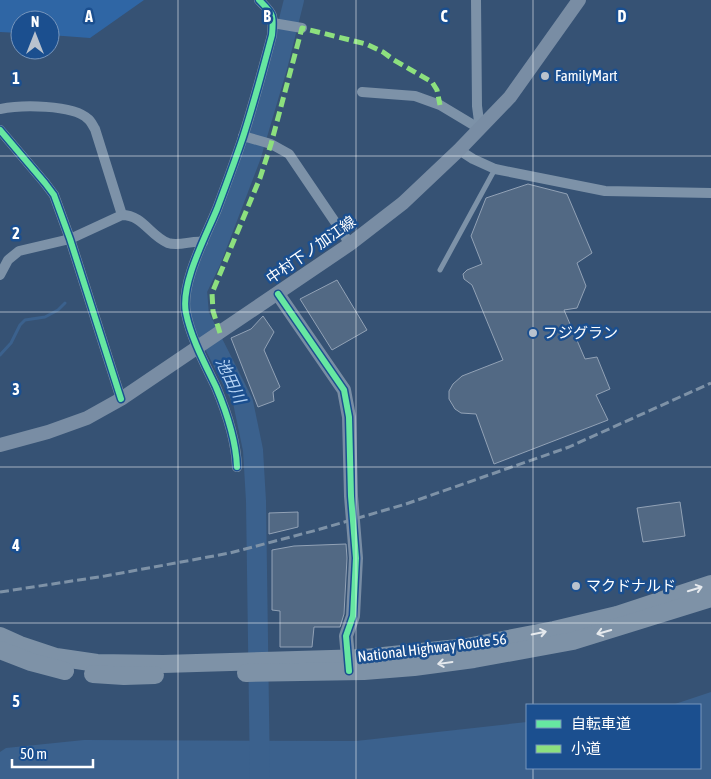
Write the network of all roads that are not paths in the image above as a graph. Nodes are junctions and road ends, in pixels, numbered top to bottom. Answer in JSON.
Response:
{"nodes":[{"id":1,"x":259,"y":0,"type":"edge"},
{"id":2,"x":476,"y":0,"type":"edge"},
{"id":3,"x":579,"y":0,"type":"edge"},
{"id":4,"x":273,"y":23,"type":"junction"},
{"id":5,"x":302,"y":28,"type":"dead end"},
{"id":6,"x":362,"y":92,"type":"dead end"},
{"id":7,"x":0,"y":109,"type":"edge"},
{"id":8,"x":480,"y":129,"type":"junction"},
{"id":9,"x":0,"y":130,"type":"edge"},
{"id":10,"x":243,"y":136,"type":"junction"},
{"id":11,"x":459,"y":150,"type":"junction"},
{"id":12,"x":495,"y":168,"type":"junction"},
{"id":13,"x":711,"y":193,"type":"edge"},
{"id":14,"x":122,"y":215,"type":"junction"},
{"id":15,"x":70,"y":239,"type":"junction"},
{"id":16,"x":203,"y":242,"type":"junction"},
{"id":17,"x":350,"y":244,"type":"junction"},
{"id":18,"x":440,"y":270,"type":"dead end"},
{"id":19,"x":0,"y":275,"type":"edge"},
{"id":20,"x":278,"y":294,"type":"junction"},
{"id":21,"x":199,"y":347,"type":"junction"},
{"id":22,"x":121,"y":399,"type":"junction"},
{"id":23,"x":0,"y":445,"type":"edge"},
{"id":24,"x":237,"y":467,"type":"dead end"},
{"id":25,"x":711,"y":584,"type":"edge"},
{"id":26,"x":711,"y":598,"type":"edge"},
{"id":27,"x":0,"y":636,"type":"edge"},
{"id":28,"x":0,"y":650,"type":"edge"},
{"id":29,"x":349,"y":665,"type":"junction"},
{"id":30,"x":234,"y":668,"type":"junction"}],
"edges":[{"from":1,"to":4,"type":"street"},
{"from":2,"to":8,"type":"street"},
{"from":3,"to":8,"type":"main road","name":"中村下ノ加江線"},
{"from":4,"to":5,"type":"street"},
{"from":4,"to":10,"type":"street"},
{"from":6,"to":8,"type":"street"},
{"from":7,"to":14,"type":"street"},
{"from":8,"to":11,"type":"main road","name":"中村下ノ加江線"},
{"from":9,"to":15,"type":"street"},
{"from":10,"to":16,"type":"street"},
{"from":10,"to":17,"type":"street"},
{"from":11,"to":12,"type":"street"},
{"from":11,"to":17,"type":"main road","name":"中村下ノ加江線"},
{"from":12,"to":13,"type":"street"},
{"from":12,"to":18,"type":"lane"},
{"from":14,"to":15,"type":"street"},
{"from":14,"to":16,"type":"street"},
{"from":15,"to":19,"type":"street"},
{"from":15,"to":22,"type":"street"},
{"from":16,"to":21,"type":"street"},
{"from":17,"to":20,"type":"main road","name":"中村下ノ加江線"},
{"from":20,"to":21,"type":"main road","name":"中村下ノ加江線"},
{"from":20,"to":29,"type":"main road"},
{"from":21,"to":22,"type":"main road","name":"中村下ノ加江線"},
{"from":21,"to":24,"type":"street"},
{"from":22,"to":23,"type":"main road","name":"中村下ノ加江線"},
{"from":29,"to":25,"type":"highway","name":"National Highway Route 56","one_way":true},
{"from":26,"to":29,"type":"highway","name":"National Highway Route 56","one_way":true},
{"from":27,"to":30,"type":"highway","name":"National Highway Route 56"},
{"from":28,"to":30,"type":"highway","name":"National Highway Route 56"},
{"from":29,"to":30,"type":"highway","name":"National Highway Route 56"}]}
